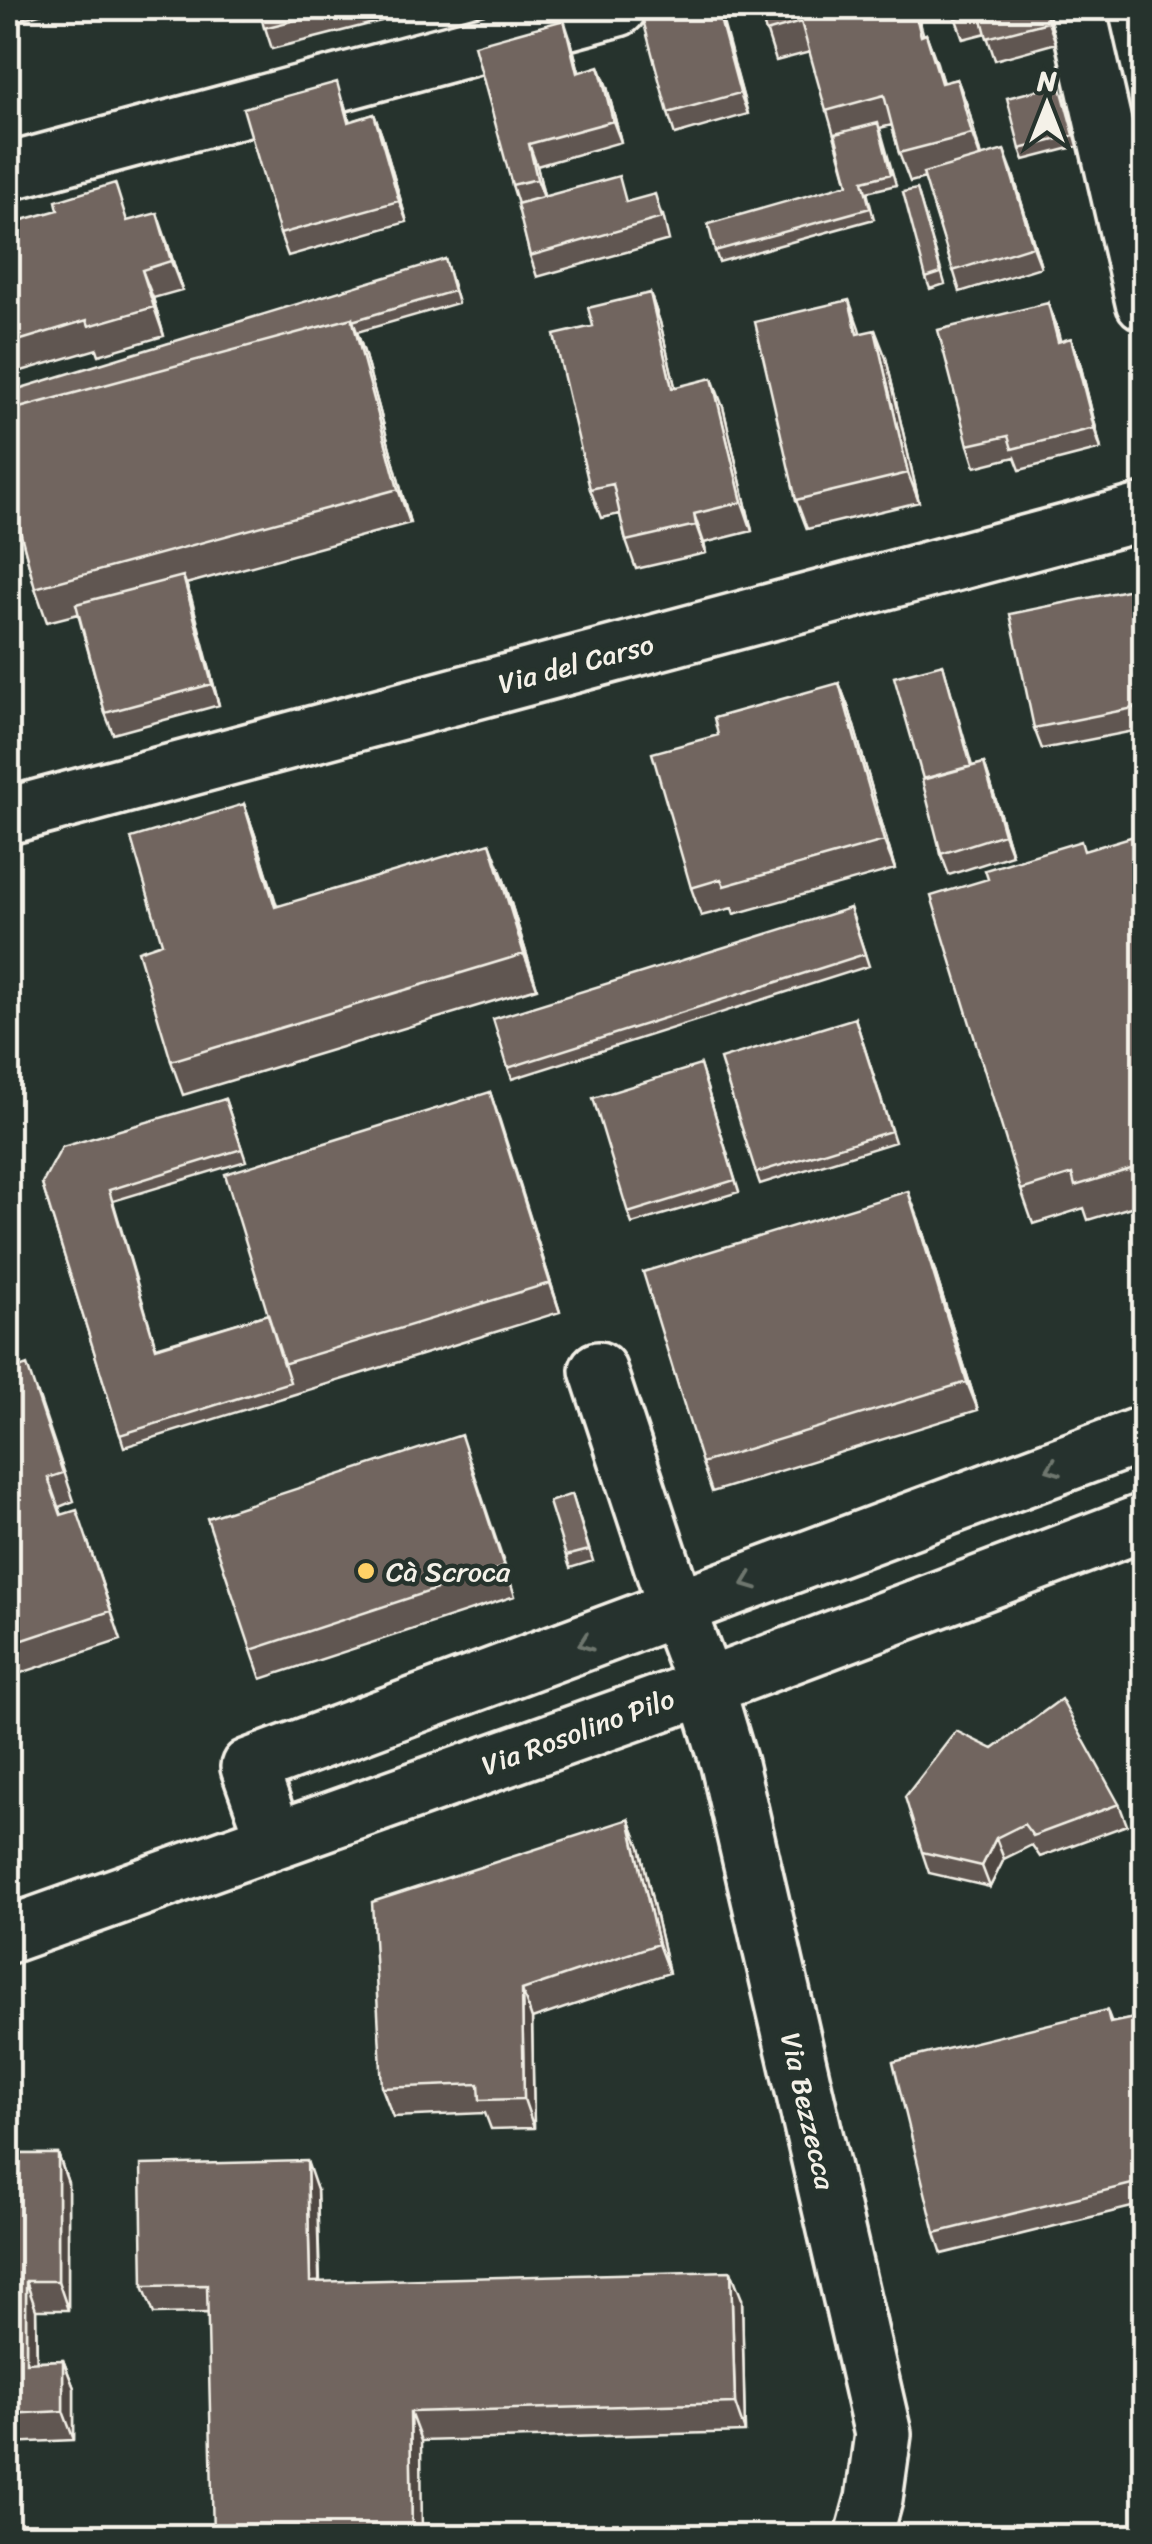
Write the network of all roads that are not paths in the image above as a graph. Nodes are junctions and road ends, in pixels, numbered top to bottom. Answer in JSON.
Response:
{"nodes":[{"id":1,"x":618,"y":8,"type":"edge"},
{"id":2,"x":1077,"y":8,"type":"edge"},
{"id":3,"x":8,"y":172,"type":"edge"},
{"id":4,"x":1144,"y":302,"type":"edge"},
{"id":5,"x":1144,"y":512,"type":"edge"},
{"id":6,"x":8,"y":816,"type":"edge"},
{"id":7,"x":598,"y":1370,"type":"dead end"},
{"id":8,"x":1144,"y":1434,"type":"edge"},
{"id":9,"x":1144,"y":1522,"type":"edge"},
{"id":10,"x":677,"y":1610,"type":"junction"},
{"id":11,"x":706,"y":1687,"type":"junction"},
{"id":12,"x":275,"y":1840,"type":"junction"},
{"id":13,"x":8,"y":1935,"type":"edge"},
{"id":14,"x":864,"y":2536,"type":"edge"}],
"edges":[{"from":1,"to":3,"type":"street"},
{"from":2,"to":4,"type":"street"},
{"from":5,"to":6,"type":"street","name":"Via del Carso"},
{"from":7,"to":10,"type":"street","name":"Via Bezzecca"},
{"from":8,"to":10,"type":"street","one_way":true},
{"from":9,"to":11,"type":"street","name":"Via Rosolino Pilo"},
{"from":10,"to":11,"type":"street","name":"Via Bezzecca"},
{"from":10,"to":12,"type":"street","one_way":true},
{"from":11,"to":12,"type":"street","name":"Via Rosolino Pilo"},
{"from":11,"to":14,"type":"street","name":"Via Bezzecca"},
{"from":12,"to":13,"type":"street","name":"Via Rosolino Pilo"}]}
